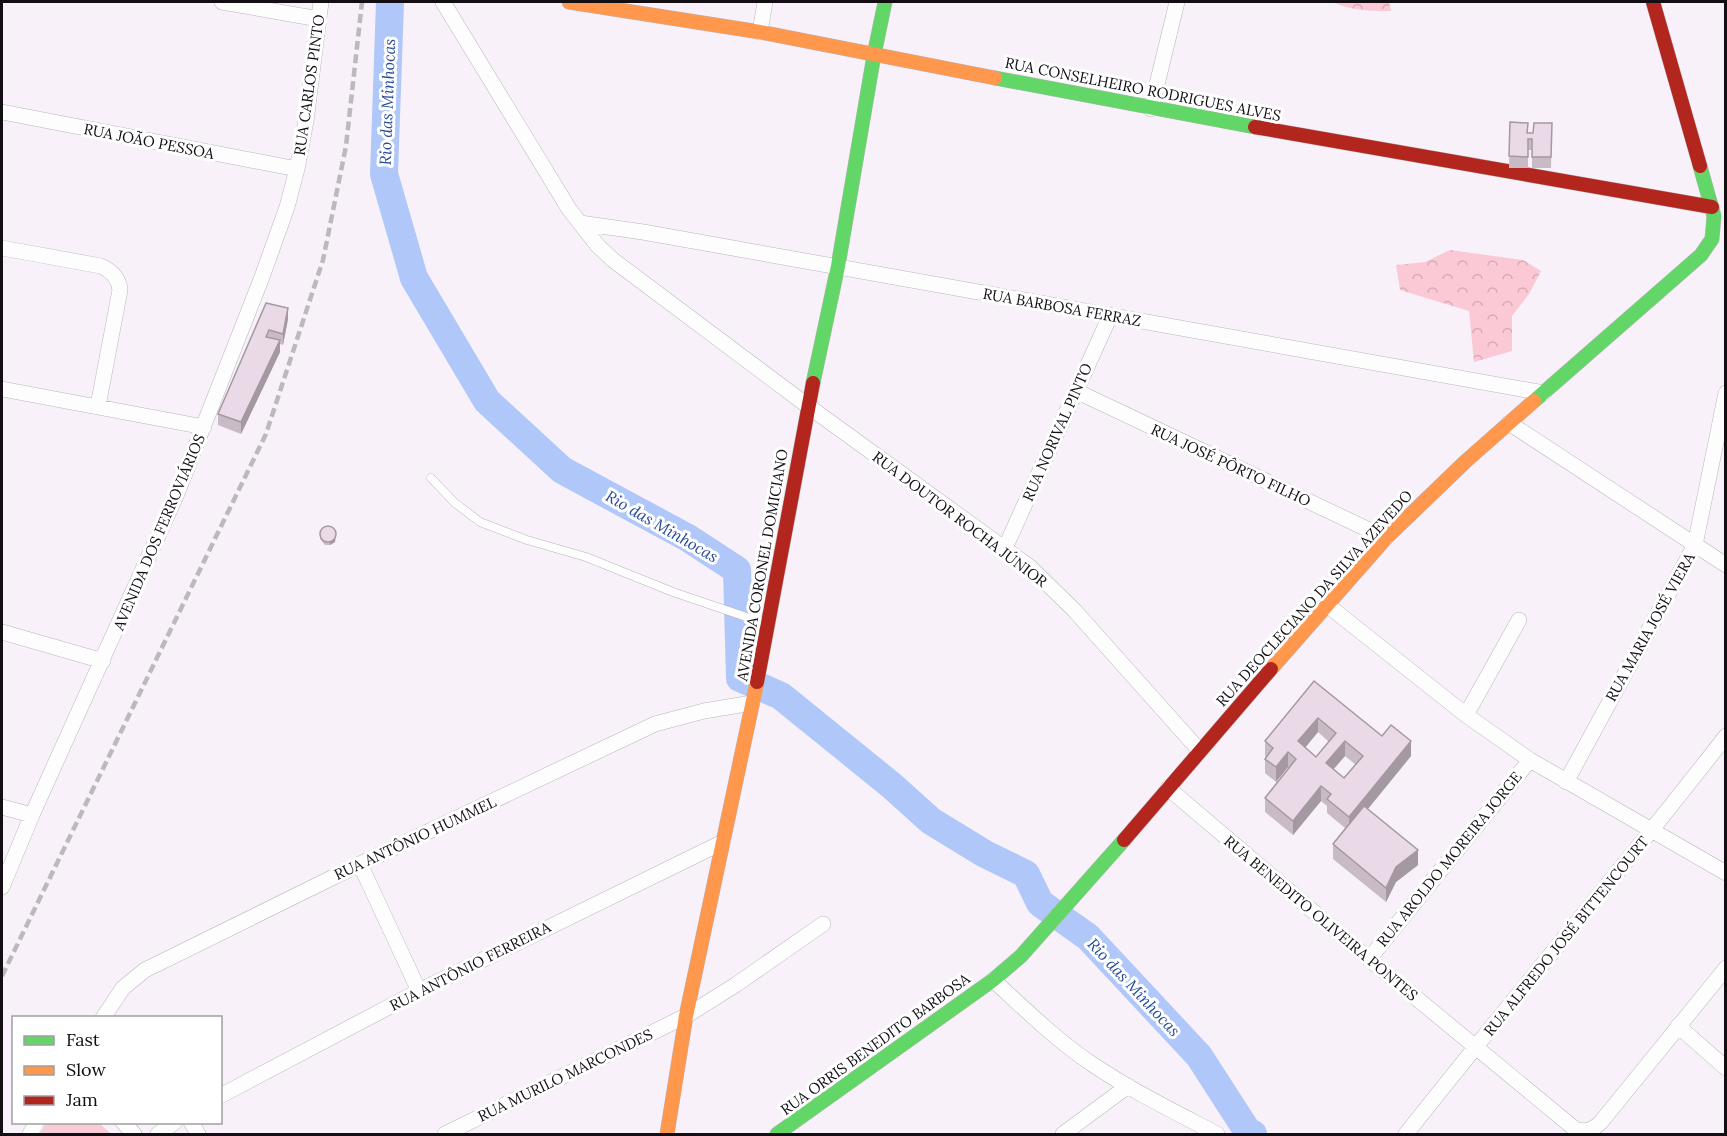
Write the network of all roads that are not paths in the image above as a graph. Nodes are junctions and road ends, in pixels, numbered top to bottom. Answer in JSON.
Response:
{"nodes":[{"id":1,"x":222,"y":2,"type":"edge"},
{"id":2,"x":321,"y":2,"type":"edge"},
{"id":3,"x":443,"y":2,"type":"edge"},
{"id":4,"x":569,"y":2,"type":"edge"},
{"id":5,"x":765,"y":2,"type":"edge"},
{"id":6,"x":885,"y":2,"type":"edge"},
{"id":7,"x":1177,"y":2,"type":"edge"},
{"id":8,"x":1653,"y":2,"type":"edge"},
{"id":9,"x":319,"y":19,"type":"junction"},
{"id":10,"x":760,"y":32,"type":"junction"},
{"id":11,"x":874,"y":55,"type":"junction"},
{"id":12,"x":1151,"y":109,"type":"junction"},
{"id":13,"x":2,"y":112,"type":"edge"},
{"id":14,"x":297,"y":169,"type":"junction"},
{"id":15,"x":1712,"y":207,"type":"junction"},
{"id":16,"x":579,"y":223,"type":"junction"},
{"id":17,"x":1719,"y":239,"type":"edge"},
{"id":18,"x":2,"y":248,"type":"edge"},
{"id":19,"x":838,"y":266,"type":"junction"},
{"id":20,"x":1110,"y":316,"type":"junction"},
{"id":21,"x":2,"y":389,"type":"edge"},
{"id":22,"x":1076,"y":391,"type":"junction"},
{"id":23,"x":1544,"y":393,"type":"junction"},
{"id":24,"x":1725,"y":393,"type":"edge"},
{"id":25,"x":98,"y":406,"type":"junction"},
{"id":26,"x":807,"y":406,"type":"junction"},
{"id":27,"x":1509,"y":423,"type":"junction"},
{"id":28,"x":204,"y":427,"type":"junction"},
{"id":29,"x":431,"y":478,"type":"dead end"},
{"id":30,"x":1386,"y":538,"type":"junction"},
{"id":31,"x":1695,"y":545,"type":"junction"},
{"id":32,"x":1005,"y":548,"type":"junction"},
{"id":33,"x":1725,"y":565,"type":"edge"},
{"id":34,"x":1326,"y":604,"type":"junction"},
{"id":35,"x":1519,"y":620,"type":"dead end"},
{"id":36,"x":768,"y":625,"type":"junction"},
{"id":37,"x":2,"y":632,"type":"edge"},
{"id":38,"x":103,"y":661,"type":"junction"},
{"id":39,"x":754,"y":697,"type":"junction"},
{"id":40,"x":1467,"y":715,"type":"junction"},
{"id":41,"x":1725,"y":736,"type":"edge"},
{"id":42,"x":1200,"y":750,"type":"junction"},
{"id":43,"x":1530,"y":760,"type":"junction"},
{"id":44,"x":1566,"y":782,"type":"junction"},
{"id":45,"x":1168,"y":788,"type":"junction"},
{"id":46,"x":2,"y":807,"type":"edge"},
{"id":47,"x":32,"y":815,"type":"junction"},
{"id":48,"x":1652,"y":832,"type":"junction"},
{"id":49,"x":723,"y":842,"type":"junction"},
{"id":50,"x":360,"y":864,"type":"junction"},
{"id":51,"x":1725,"y":873,"type":"edge"},
{"id":52,"x":2,"y":887,"type":"edge"},
{"id":53,"x":823,"y":924,"type":"dead end"},
{"id":54,"x":1369,"y":959,"type":"junction"},
{"id":55,"x":1725,"y":968,"type":"edge"},
{"id":56,"x":993,"y":980,"type":"junction"},
{"id":57,"x":419,"y":991,"type":"junction"},
{"id":58,"x":104,"y":1016,"type":"edge"},
{"id":59,"x":686,"y":1016,"type":"junction"},
{"id":60,"x":1678,"y":1026,"type":"junction"},
{"id":61,"x":1475,"y":1047,"type":"junction"},
{"id":62,"x":1725,"y":1068,"type":"edge"},
{"id":63,"x":1128,"y":1086,"type":"junction"},
{"id":64,"x":222,"y":1095,"type":"edge"},
{"id":65,"x":172,"y":1124,"type":"edge"},
{"id":66,"x":158,"y":1134,"type":"edge"},
{"id":67,"x":445,"y":1134,"type":"edge"},
{"id":68,"x":667,"y":1134,"type":"edge"},
{"id":69,"x":777,"y":1134,"type":"edge"},
{"id":70,"x":1063,"y":1134,"type":"edge"},
{"id":71,"x":1217,"y":1134,"type":"edge"},
{"id":72,"x":1406,"y":1134,"type":"edge"}],
"edges":[{"from":1,"to":9,"type":"street"},
{"from":2,"to":9,"type":"street","name":"RUA CARLOS PINTO"},
{"from":3,"to":16,"type":"street","name":"RUA DOUTOR ROCHA JÚNIOR"},
{"from":4,"to":10,"type":"street","name":"RUA CONSELHEIRO RODRIGUES ALVES"},
{"from":5,"to":10,"type":"street"},
{"from":6,"to":11,"type":"street","name":"AVENIDA CORONEL DOMICIANO"},
{"from":7,"to":12,"type":"street"},
{"from":8,"to":15,"type":"street"},
{"from":9,"to":14,"type":"street","name":"RUA CARLOS PINTO"},
{"from":10,"to":11,"type":"street","name":"RUA CONSELHEIRO RODRIGUES ALVES"},
{"from":11,"to":12,"type":"street","name":"RUA CONSELHEIRO RODRIGUES ALVES"},
{"from":11,"to":19,"type":"street","name":"AVENIDA CORONEL DOMICIANO"},
{"from":12,"to":15,"type":"street","name":"RUA CONSELHEIRO RODRIGUES ALVES"},
{"from":13,"to":14,"type":"street","name":"RUA JOÃO PESSOA"},
{"from":14,"to":28,"type":"street","name":"AVENIDA DOS FERROVIÁRIOS"},
{"from":15,"to":17,"type":"street"},
{"from":16,"to":19,"type":"street","name":"RUA BARBOSA FERRAZ"},
{"from":16,"to":26,"type":"street","name":"RUA DOUTOR ROCHA JÚNIOR"},
{"from":17,"to":23,"type":"street","name":"RUA DEOCLECIANO DA SILVA AZEVEDO"},
{"from":18,"to":25,"type":"street"},
{"from":19,"to":20,"type":"street","name":"RUA BARBOSA FERRAZ"},
{"from":19,"to":26,"type":"street","name":"AVENIDA CORONEL DOMICIANO"},
{"from":20,"to":22,"type":"street","name":"RUA NORIVAL PINTO"},
{"from":20,"to":23,"type":"street","name":"RUA BARBOSA FERRAZ"},
{"from":21,"to":25,"type":"street"},
{"from":22,"to":30,"type":"street","name":"RUA JOSÉ PÔRTO FILHO"},
{"from":22,"to":32,"type":"street","name":"RUA NORIVAL PINTO"},
{"from":23,"to":27,"type":"street","name":"RUA DEOCLECIANO DA SILVA AZEVEDO"},
{"from":24,"to":31,"type":"street","name":"RUA MARIA JOSÉ VIERA"},
{"from":25,"to":28,"type":"street"},
{"from":26,"to":32,"type":"street","name":"RUA DOUTOR ROCHA JÚNIOR"},
{"from":26,"to":36,"type":"street","name":"AVENIDA CORONEL DOMICIANO"},
{"from":27,"to":30,"type":"street","name":"RUA DEOCLECIANO DA SILVA AZEVEDO"},
{"from":27,"to":31,"type":"street"},
{"from":28,"to":38,"type":"street","name":"AVENIDA DOS FERROVIÁRIOS"},
{"from":29,"to":36,"type":"lane"},
{"from":30,"to":34,"type":"street","name":"RUA DEOCLECIANO DA SILVA AZEVEDO"},
{"from":31,"to":33,"type":"street"},
{"from":31,"to":44,"type":"street","name":"RUA MARIA JOSÉ VIERA"},
{"from":32,"to":42,"type":"street","name":"RUA DOUTOR ROCHA JÚNIOR"},
{"from":34,"to":40,"type":"street"},
{"from":34,"to":42,"type":"street","name":"RUA DEOCLECIANO DA SILVA AZEVEDO"},
{"from":35,"to":40,"type":"street"},
{"from":36,"to":39,"type":"street","name":"AVENIDA CORONEL DOMICIANO"},
{"from":37,"to":38,"type":"street"},
{"from":38,"to":47,"type":"street","name":"AVENIDA DOS FERROVIÁRIOS"},
{"from":39,"to":49,"type":"street","name":"AVENIDA CORONEL DOMICIANO"},
{"from":39,"to":50,"type":"street","name":"RUA ANTÔNIO HUMMEL"},
{"from":40,"to":43,"type":"street"},
{"from":41,"to":48,"type":"street","name":"RUA ALFREDO JOSÉ BITTENCOURT"},
{"from":42,"to":45,"type":"street","name":"RUA DEOCLECIANO DA SILVA AZEVEDO"},
{"from":43,"to":44,"type":"street"},
{"from":43,"to":54,"type":"street","name":"RUA AROLDO MOREIRA JORGE"},
{"from":44,"to":48,"type":"street"},
{"from":45,"to":54,"type":"street","name":"RUA BENEDITO OLIVEIRA PONTES"},
{"from":45,"to":56,"type":"street","name":"RUA DEOCLECIANO DA SILVA AZEVEDO"},
{"from":46,"to":47,"type":"street"},
{"from":47,"to":52,"type":"street","name":"AVENIDA DOS FERROVIÁRIOS"},
{"from":48,"to":51,"type":"street"},
{"from":48,"to":61,"type":"street","name":"RUA ALFREDO JOSÉ BITTENCOURT"},
{"from":49,"to":57,"type":"street","name":"RUA ANTÔNIO FERREIRA"},
{"from":49,"to":59,"type":"street","name":"AVENIDA CORONEL DOMICIANO"},
{"from":50,"to":57,"type":"street"},
{"from":50,"to":58,"type":"street","name":"RUA ANTÔNIO HUMMEL"},
{"from":53,"to":59,"type":"street","name":"RUA MURILO MARCONDES"},
{"from":54,"to":61,"type":"street","name":"RUA BENEDITO OLIVEIRA PONTES"},
{"from":55,"to":60,"type":"street"},
{"from":56,"to":63,"type":"street"},
{"from":56,"to":69,"type":"street","name":"RUA ORRIS BENEDITO BARBOSA"},
{"from":57,"to":64,"type":"street","name":"RUA ANTÔNIO FERREIRA"},
{"from":59,"to":67,"type":"street","name":"RUA MURILO MARCONDES"},
{"from":59,"to":68,"type":"street","name":"AVENIDA CORONEL DOMICIANO"},
{"from":60,"to":61,"type":"street","name":"RUA BENEDITO OLIVEIRA PONTES"},
{"from":60,"to":62,"type":"street"},
{"from":61,"to":72,"type":"street","name":"RUA ALFREDO JOSÉ BITTENCOURT"},
{"from":63,"to":70,"type":"street"},
{"from":63,"to":71,"type":"street"},
{"from":65,"to":66,"type":"street"}]}
